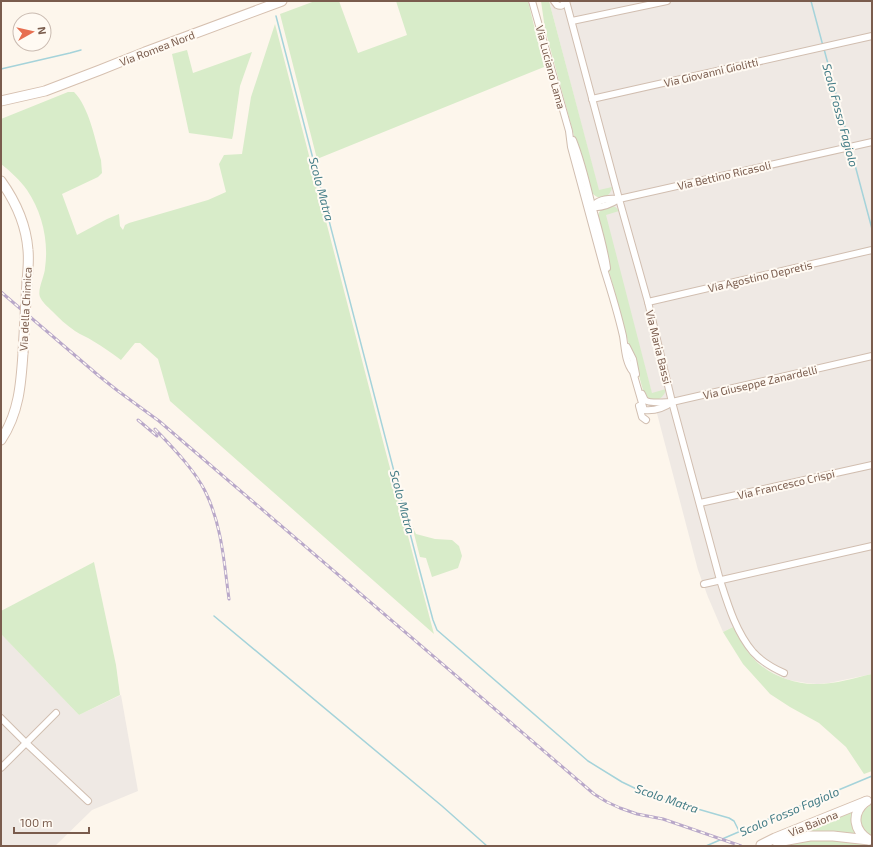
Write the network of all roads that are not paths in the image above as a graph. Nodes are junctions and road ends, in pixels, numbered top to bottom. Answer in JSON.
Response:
{"nodes":[{"id":1,"x":282,"y":1,"type":"edge"},
{"id":2,"x":554,"y":1,"type":"edge"},
{"id":3,"x":566,"y":1,"type":"edge"},
{"id":4,"x":667,"y":1,"type":"edge"},
{"id":5,"x":533,"y":2,"type":"edge"},
{"id":6,"x":572,"y":21,"type":"junction"},
{"id":7,"x":872,"y":36,"type":"edge"},
{"id":8,"x":32,"y":93,"type":"junction"},
{"id":9,"x":1,"y":95,"type":"edge"},
{"id":10,"x":592,"y":98,"type":"junction"},
{"id":11,"x":1,"y":101,"type":"edge"},
{"id":12,"x":568,"y":131,"type":"junction"},
{"id":13,"x":872,"y":142,"type":"edge"},
{"id":14,"x":576,"y":166,"type":"junction"},
{"id":15,"x":1,"y":181,"type":"edge"},
{"id":16,"x":590,"y":196,"type":"junction"},
{"id":17,"x":619,"y":199,"type":"junction"},
{"id":18,"x":602,"y":203,"type":"junction"},
{"id":19,"x":593,"y":207,"type":"junction"},
{"id":20,"x":595,"y":216,"type":"junction"},
{"id":21,"x":598,"y":250,"type":"junction"},
{"id":22,"x":870,"y":251,"type":"edge"},
{"id":23,"x":608,"y":283,"type":"junction"},
{"id":24,"x":648,"y":302,"type":"junction"},
{"id":25,"x":623,"y":337,"type":"junction"},
{"id":26,"x":872,"y":356,"type":"edge"},
{"id":27,"x":630,"y":367,"type":"junction"},
{"id":28,"x":672,"y":402,"type":"junction"},
{"id":29,"x":650,"y":411,"type":"junction"},
{"id":30,"x":1,"y":440,"type":"edge"},
{"id":31,"x":872,"y":465,"type":"edge"},
{"id":32,"x":700,"y":503,"type":"junction"},
{"id":33,"x":872,"y":546,"type":"edge"},
{"id":34,"x":720,"y":580,"type":"junction"},
{"id":35,"x":704,"y":584,"type":"dead end"},
{"id":36,"x":784,"y":673,"type":"dead end"},
{"id":37,"x":56,"y":713,"type":"dead end"},
{"id":38,"x":1,"y":718,"type":"edge"},
{"id":39,"x":26,"y":743,"type":"junction"},
{"id":40,"x":1,"y":768,"type":"edge"},
{"id":41,"x":870,"y":800,"type":"edge"},
{"id":42,"x":88,"y":801,"type":"dead end"},
{"id":43,"x":871,"y":840,"type":"edge"},
{"id":44,"x":760,"y":846,"type":"edge"}],
"edges":[{"from":1,"to":8,"type":"main road","name":"Via Romea Nord"},
{"from":2,"to":3,"type":"street"},
{"from":3,"to":6,"type":"street","name":"Via Maria Bassi"},
{"from":4,"to":6,"type":"street"},
{"from":5,"to":12,"type":"street","name":"Via Luciano Lama"},
{"from":6,"to":10,"type":"street","name":"Via Maria Bassi"},
{"from":7,"to":10,"type":"street","name":"Via Giovanni Giolitti"},
{"from":8,"to":9,"type":"main road","name":"Via Romea Nord"},
{"from":8,"to":11,"type":"main road","name":"Via Romea Nord"},
{"from":10,"to":17,"type":"street","name":"Via Maria Bassi"},
{"from":12,"to":14,"type":"street","name":"Via Luciano Lama"},
{"from":12,"to":16,"type":"street","name":"Via Luciano Lama"},
{"from":13,"to":17,"type":"street","name":"Via Bettino Ricasoli"},
{"from":14,"to":19,"type":"street","name":"Via Luciano Lama"},
{"from":14,"to":21,"type":"street","name":"Via Luciano Lama"},
{"from":15,"to":30,"type":"main road","name":"Via della Chimica","bridge":true},
{"from":16,"to":18,"type":"street"},
{"from":16,"to":19,"type":"street","name":"Via Luciano Lama"},
{"from":17,"to":18,"type":"street","name":"Via Bettino Ricasoli"},
{"from":17,"to":24,"type":"street","name":"Via Maria Bassi"},
{"from":18,"to":19,"type":"street"},
{"from":18,"to":20,"type":"street"},
{"from":19,"to":20,"type":"street","name":"Via Luciano Lama"},
{"from":19,"to":21,"type":"street","name":"Via Luciano Lama"},
{"from":20,"to":23,"type":"street","name":"Via Luciano Lama"},
{"from":21,"to":23,"type":"street","name":"Via Luciano Lama"},
{"from":22,"to":24,"type":"street","name":"Via Agostino Depretis"},
{"from":23,"to":25,"type":"street","name":"Via Luciano Lama"},
{"from":24,"to":28,"type":"street","name":"Via Maria Bassi"},
{"from":25,"to":27,"type":"street","name":"Via Luciano Lama"},
{"from":25,"to":28,"type":"street","name":"Via Luciano Lama"},
{"from":26,"to":28,"type":"street","name":"Via Giuseppe Zanardelli"},
{"from":27,"to":29,"type":"street","name":"Via Luciano Lama"},
{"from":27,"to":29,"type":"street","name":"Via Luciano Lama"},
{"from":28,"to":29,"type":"street","name":"Via Giuseppe Zanardelli"},
{"from":28,"to":32,"type":"street","name":"Via Maria Bassi"},
{"from":31,"to":32,"type":"street","name":"Via Francesco Crispi"},
{"from":32,"to":34,"type":"street","name":"Via Maria Bassi"},
{"from":33,"to":34,"type":"street"},
{"from":34,"to":35,"type":"street"},
{"from":34,"to":36,"type":"street","name":"Via Maria Bassi"},
{"from":37,"to":39,"type":"street"},
{"from":38,"to":39,"type":"street"},
{"from":39,"to":40,"type":"street"},
{"from":39,"to":42,"type":"street"},
{"from":41,"to":43,"type":"main road"},
{"from":41,"to":44,"type":"main road","name":"Via Baiona"},
{"from":43,"to":44,"type":"main road","name":"Via Baiona"}]}
